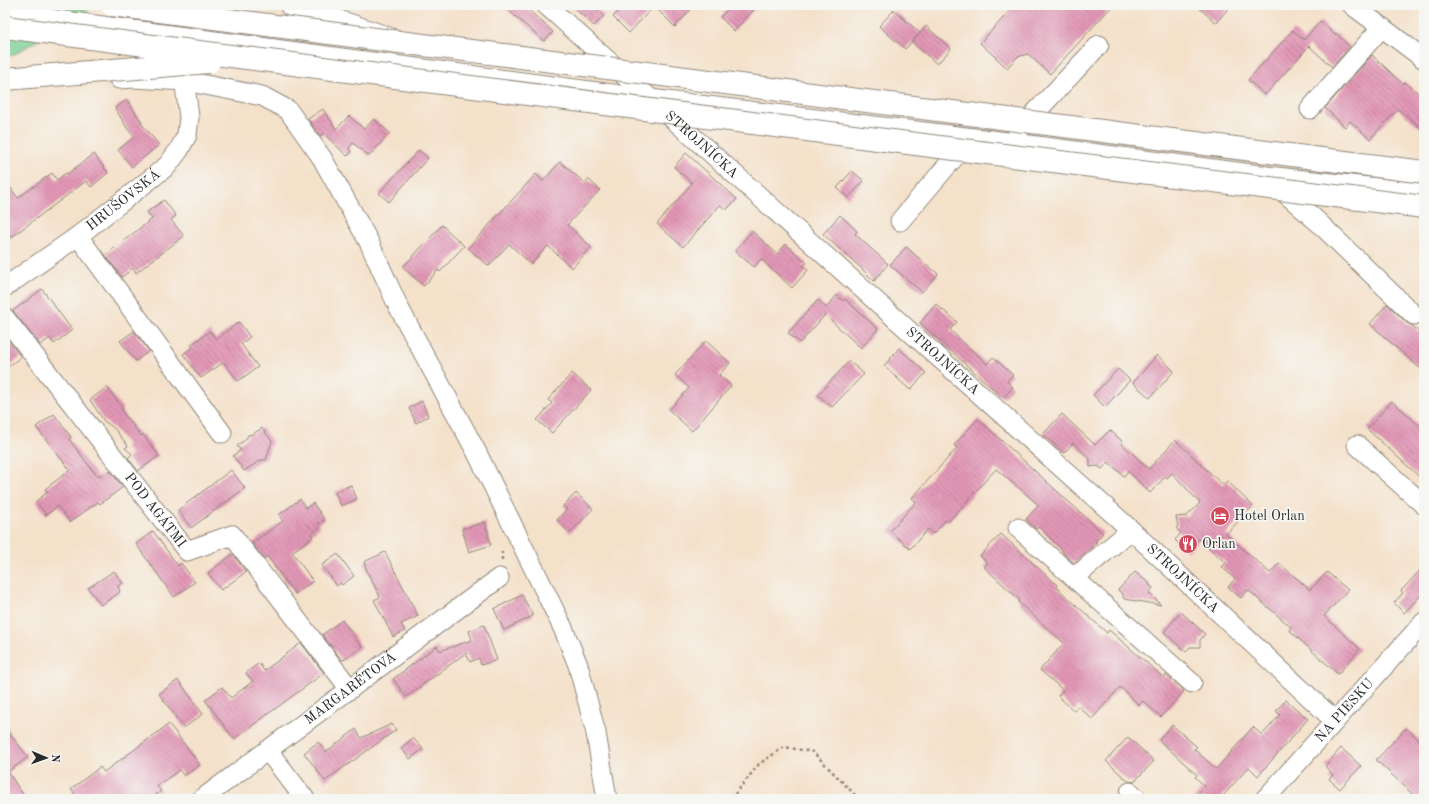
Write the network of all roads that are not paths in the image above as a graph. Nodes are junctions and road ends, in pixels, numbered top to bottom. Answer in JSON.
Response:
{"nodes":[{"id":1,"x":112,"y":5,"type":"edge"},
{"id":2,"x":168,"y":5,"type":"edge"},
{"id":3,"x":290,"y":5,"type":"edge"},
{"id":4,"x":546,"y":5,"type":"edge"},
{"id":5,"x":1352,"y":5,"type":"edge"},
{"id":6,"x":5,"y":12,"type":"edge"},
{"id":7,"x":5,"y":27,"type":"edge"},
{"id":8,"x":1382,"y":27,"type":"junction"},
{"id":9,"x":178,"y":35,"type":"junction"},
{"id":10,"x":399,"y":42,"type":"junction"},
{"id":11,"x":1099,"y":45,"type":"dead end"},
{"id":12,"x":256,"y":59,"type":"junction"},
{"id":13,"x":1424,"y":59,"type":"edge"},
{"id":14,"x":5,"y":79,"type":"edge"},
{"id":15,"x":185,"y":81,"type":"junction"},
{"id":16,"x":5,"y":89,"type":"edge"},
{"id":17,"x":650,"y":99,"type":"junction"},
{"id":18,"x":1310,"y":109,"type":"dead end"},
{"id":19,"x":971,"y":137,"type":"junction"},
{"id":20,"x":1007,"y":142,"type":"junction"},
{"id":21,"x":1424,"y":172,"type":"edge"},
{"id":22,"x":1266,"y":176,"type":"junction"},
{"id":23,"x":1424,"y":193,"type":"edge"},
{"id":24,"x":1424,"y":207,"type":"edge"},
{"id":25,"x":900,"y":221,"type":"dead end"},
{"id":26,"x":78,"y":236,"type":"junction"},
{"id":27,"x":5,"y":287,"type":"edge"},
{"id":28,"x":1414,"y":315,"type":"dead end"},
{"id":29,"x":5,"y":318,"type":"edge"},
{"id":30,"x":222,"y":434,"type":"dead end"},
{"id":31,"x":1357,"y":445,"type":"dead end"},
{"id":32,"x":1424,"y":505,"type":"edge"},
{"id":33,"x":1018,"y":528,"type":"dead end"},
{"id":34,"x":1131,"y":530,"type":"junction"},
{"id":35,"x":499,"y":578,"type":"dead end"},
{"id":36,"x":1074,"y":578,"type":"junction"},
{"id":37,"x":1424,"y":622,"type":"edge"},
{"id":38,"x":1192,"y":683,"type":"dead end"},
{"id":39,"x":350,"y":689,"type":"junction"},
{"id":40,"x":1335,"y":721,"type":"junction"},
{"id":41,"x":268,"y":751,"type":"junction"},
{"id":42,"x":202,"y":799,"type":"edge"},
{"id":43,"x":305,"y":799,"type":"edge"},
{"id":44,"x":607,"y":799,"type":"edge"},
{"id":45,"x":1265,"y":799,"type":"edge"}],
"edges":[{"from":1,"to":10,"type":"highway","bridge":true},
{"from":2,"to":9,"type":"street","name":"HRUŠOVSKÁ"},
{"from":3,"to":10,"type":"highway","bridge":true},
{"from":4,"to":17,"type":"street","name":"STROJNÍCKA"},
{"from":5,"to":8,"type":"street"},
{"from":6,"to":9,"type":"street"},
{"from":7,"to":12,"type":"highway","bridge":true},
{"from":8,"to":13,"type":"street"},
{"from":8,"to":18,"type":"street"},
{"from":9,"to":15,"type":"street","name":"HRUŠOVSKÁ"},
{"from":9,"to":17,"type":"street"},
{"from":10,"to":21,"type":"highway","bridge":true},
{"from":11,"to":20,"type":"street"},
{"from":12,"to":14,"type":"highway","bridge":true},
{"from":12,"to":24,"type":"highway","bridge":true},
{"from":15,"to":16,"type":"street"},
{"from":15,"to":26,"type":"street","name":"HRUŠOVSKÁ"},
{"from":15,"to":44,"type":"street"},
{"from":17,"to":19,"type":"street"},
{"from":17,"to":34,"type":"street","name":"STROJNÍCKA"},
{"from":19,"to":20,"type":"street"},
{"from":19,"to":25,"type":"street"},
{"from":20,"to":22,"type":"street"},
{"from":22,"to":23,"type":"street"},
{"from":22,"to":28,"type":"street"},
{"from":26,"to":27,"type":"street","name":"HRUŠOVSKÁ"},
{"from":26,"to":30,"type":"street"},
{"from":29,"to":39,"type":"street","name":"POD AGÁTMI"},
{"from":31,"to":32,"type":"street"},
{"from":33,"to":36,"type":"street"},
{"from":34,"to":36,"type":"street"},
{"from":34,"to":40,"type":"street","name":"STROJNÍCKA"},
{"from":35,"to":39,"type":"street","name":"MARGARÉTOVÁ"},
{"from":36,"to":38,"type":"street"},
{"from":37,"to":40,"type":"street","name":"NA PIESKU"},
{"from":39,"to":41,"type":"street","name":"MARGARÉTOVÁ"},
{"from":40,"to":45,"type":"street","name":"NA PIESKU"},
{"from":41,"to":42,"type":"street","name":"MARGARÉTOVÁ"},
{"from":41,"to":43,"type":"street"}]}
